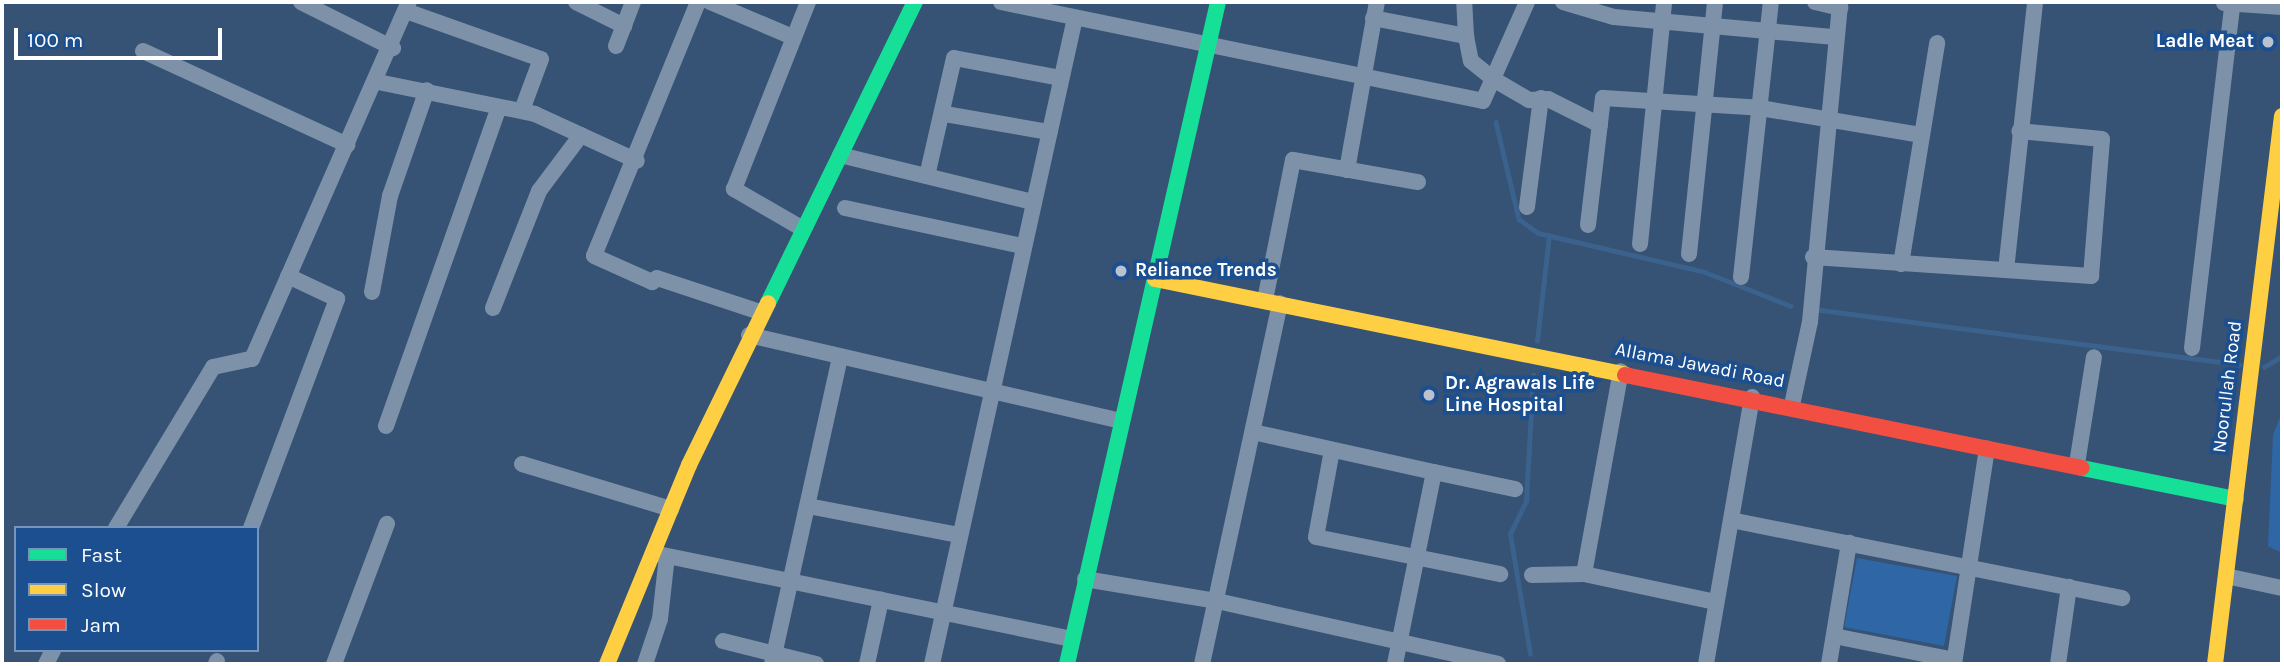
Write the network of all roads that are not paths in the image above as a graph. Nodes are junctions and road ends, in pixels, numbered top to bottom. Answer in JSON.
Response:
{"nodes":[{"id":1,"x":301,"y":2,"type":"edge"},
{"id":2,"x":576,"y":2,"type":"edge"},
{"id":3,"x":633,"y":2,"type":"edge"},
{"id":4,"x":698,"y":2,"type":"edge"},
{"id":5,"x":709,"y":2,"type":"edge"},
{"id":6,"x":808,"y":2,"type":"edge"},
{"id":7,"x":915,"y":2,"type":"edge"},
{"id":8,"x":1218,"y":2,"type":"edge"},
{"id":9,"x":1377,"y":2,"type":"edge"},
{"id":10,"x":1464,"y":2,"type":"edge"},
{"id":11,"x":1527,"y":2,"type":"edge"},
{"id":12,"x":1563,"y":2,"type":"edge"},
{"id":13,"x":1664,"y":2,"type":"edge"},
{"id":14,"x":1715,"y":2,"type":"edge"},
{"id":15,"x":1771,"y":2,"type":"edge"},
{"id":16,"x":1815,"y":2,"type":"edge"},
{"id":17,"x":2035,"y":2,"type":"edge"},
{"id":18,"x":996,"y":3,"type":"edge"},
{"id":19,"x":2227,"y":4,"type":"edge"},
{"id":20,"x":1840,"y":5,"type":"edge"},
{"id":21,"x":407,"y":6,"type":"edge"},
{"id":22,"x":2282,"y":7,"type":"edge"},
{"id":23,"x":1075,"y":18,"type":"junction"},
{"id":24,"x":1373,"y":18,"type":"junction"},
{"id":25,"x":1661,"y":22,"type":"junction"},
{"id":26,"x":624,"y":26,"type":"junction"},
{"id":27,"x":1713,"y":28,"type":"junction"},
{"id":28,"x":1767,"y":34,"type":"junction"},
{"id":29,"x":1466,"y":36,"type":"junction"},
{"id":30,"x":793,"y":37,"type":"junction"},
{"id":31,"x":1835,"y":37,"type":"junction"},
{"id":32,"x":1209,"y":43,"type":"junction"},
{"id":33,"x":1937,"y":43,"type":"dead end"},
{"id":34,"x":615,"y":46,"type":"dead end"},
{"id":35,"x":393,"y":48,"type":"junction"},
{"id":36,"x":143,"y":51,"type":"dead end"},
{"id":37,"x":1367,"y":77,"type":"junction"},
{"id":38,"x":1061,"y":78,"type":"junction"},
{"id":39,"x":1493,"y":79,"type":"junction"},
{"id":40,"x":378,"y":82,"type":"junction"},
{"id":41,"x":427,"y":90,"type":"junction"},
{"id":42,"x":1541,"y":98,"type":"junction"},
{"id":43,"x":1651,"y":102,"type":"junction"},
{"id":44,"x":1708,"y":106,"type":"junction"},
{"id":45,"x":499,"y":107,"type":"junction"},
{"id":46,"x":1760,"y":108,"type":"junction"},
{"id":47,"x":522,"y":110,"type":"junction"},
{"id":48,"x":945,"y":114,"type":"junction"},
{"id":49,"x":1829,"y":116,"type":"junction"},
{"id":50,"x":2282,"y":116,"type":"edge"},
{"id":51,"x":1600,"y":125,"type":"junction"},
{"id":52,"x":2019,"y":131,"type":"junction"},
{"id":53,"x":1049,"y":132,"type":"junction"},
{"id":54,"x":581,"y":135,"type":"junction"},
{"id":55,"x":1922,"y":135,"type":"junction"},
{"id":56,"x":347,"y":145,"type":"junction"},
{"id":57,"x":840,"y":156,"type":"junction"},
{"id":58,"x":637,"y":161,"type":"junction"},
{"id":59,"x":1347,"y":170,"type":"junction"},
{"id":60,"x":927,"y":176,"type":"junction"},
{"id":61,"x":1418,"y":182,"type":"dead end"},
{"id":62,"x":2278,"y":201,"type":"edge"},
{"id":63,"x":1033,"y":202,"type":"junction"},
{"id":64,"x":1527,"y":207,"type":"dead end"},
{"id":65,"x":845,"y":208,"type":"dead end"},
{"id":66,"x":1588,"y":225,"type":"dead end"},
{"id":67,"x":803,"y":229,"type":"junction"},
{"id":68,"x":1640,"y":244,"type":"dead end"},
{"id":69,"x":1023,"y":246,"type":"junction"},
{"id":70,"x":1689,"y":254,"type":"dead end"},
{"id":71,"x":1813,"y":257,"type":"junction"},
{"id":72,"x":1901,"y":264,"type":"junction"},
{"id":73,"x":2006,"y":271,"type":"junction"},
{"id":74,"x":288,"y":276,"type":"junction"},
{"id":75,"x":1741,"y":277,"type":"dead end"},
{"id":76,"x":1155,"y":279,"type":"junction"},
{"id":77,"x":372,"y":292,"type":"dead end"},
{"id":78,"x":1273,"y":302,"type":"junction"},
{"id":79,"x":493,"y":309,"type":"dead end"},
{"id":80,"x":760,"y":312,"type":"junction"},
{"id":81,"x":749,"y":335,"type":"junction"},
{"id":82,"x":2192,"y":348,"type":"dead end"},
{"id":83,"x":2094,"y":357,"type":"dead end"},
{"id":84,"x":841,"y":358,"type":"junction"},
{"id":85,"x":1621,"y":371,"type":"junction"},
{"id":86,"x":989,"y":391,"type":"junction"},
{"id":87,"x":1752,"y":397,"type":"junction"},
{"id":88,"x":1792,"y":405,"type":"junction"},
{"id":89,"x":1121,"y":421,"type":"junction"},
{"id":90,"x":386,"y":426,"type":"dead end"},
{"id":91,"x":1253,"y":432,"type":"junction"},
{"id":92,"x":1987,"y":449,"type":"junction"},
{"id":93,"x":1332,"y":450,"type":"junction"},
{"id":94,"x":522,"y":464,"type":"dead end"},
{"id":95,"x":2077,"y":464,"type":"junction"},
{"id":96,"x":1434,"y":472,"type":"junction"},
{"id":97,"x":1515,"y":489,"type":"dead end"},
{"id":98,"x":2236,"y":499,"type":"junction"},
{"id":99,"x":808,"y":506,"type":"junction"},
{"id":100,"x":671,"y":509,"type":"junction"},
{"id":101,"x":1731,"y":520,"type":"junction"},
{"id":102,"x":387,"y":524,"type":"dead end"},
{"id":103,"x":117,"y":526,"type":"edge"},
{"id":104,"x":252,"y":526,"type":"edge"},
{"id":105,"x":959,"y":536,"type":"junction"},
{"id":106,"x":1849,"y":543,"type":"junction"},
{"id":107,"x":660,"y":554,"type":"junction"},
{"id":108,"x":1417,"y":555,"type":"junction"},
{"id":109,"x":1969,"y":567,"type":"junction"},
{"id":110,"x":1500,"y":574,"type":"dead end"},
{"id":111,"x":1584,"y":574,"type":"junction"},
{"id":112,"x":1532,"y":575,"type":"dead end"},
{"id":113,"x":2226,"y":576,"type":"junction"},
{"id":114,"x":1085,"y":579,"type":"junction"},
{"id":115,"x":788,"y":581,"type":"junction"},
{"id":116,"x":2070,"y":587,"type":"junction"},
{"id":117,"x":2282,"y":589,"type":"edge"},
{"id":118,"x":2122,"y":598,"type":"dead end"},
{"id":119,"x":881,"y":600,"type":"junction"},
{"id":120,"x":1217,"y":601,"type":"junction"},
{"id":121,"x":1716,"y":602,"type":"junction"},
{"id":122,"x":943,"y":613,"type":"junction"},
{"id":123,"x":1834,"y":636,"type":"junction"},
{"id":124,"x":1072,"y":639,"type":"junction"},
{"id":125,"x":723,"y":641,"type":"dead end"},
{"id":126,"x":1400,"y":642,"type":"junction"},
{"id":127,"x":773,"y":659,"type":"edge"},
{"id":128,"x":1954,"y":662,"type":"edge"},
{"id":129,"x":334,"y":664,"type":"edge"},
{"id":130,"x":607,"y":664,"type":"edge"},
{"id":131,"x":645,"y":664,"type":"edge"},
{"id":132,"x":816,"y":664,"type":"edge"},
{"id":133,"x":867,"y":664,"type":"edge"},
{"id":134,"x":932,"y":664,"type":"edge"},
{"id":135,"x":1067,"y":664,"type":"edge"},
{"id":136,"x":1202,"y":664,"type":"edge"},
{"id":137,"x":1395,"y":664,"type":"edge"},
{"id":138,"x":1498,"y":664,"type":"edge"},
{"id":139,"x":1706,"y":664,"type":"edge"},
{"id":140,"x":1829,"y":664,"type":"edge"},
{"id":141,"x":2058,"y":664,"type":"edge"},
{"id":142,"x":2215,"y":664,"type":"edge"}],
"edges":[{"from":1,"to":35,"type":"street"},
{"from":2,"to":26,"type":"street"},
{"from":3,"to":26,"type":"street"},
{"from":4,"to":58,"type":"street"},
{"from":5,"to":30,"type":"street"},
{"from":6,"to":30,"type":"street"},
{"from":7,"to":57,"type":"street"},
{"from":8,"to":32,"type":"street"},
{"from":9,"to":24,"type":"street"},
{"from":10,"to":29,"type":"street"},
{"from":11,"to":39,"type":"street"},
{"from":12,"to":25,"type":"street"},
{"from":13,"to":25,"type":"street"},
{"from":14,"to":27,"type":"street"},
{"from":15,"to":28,"type":"street"},
{"from":16,"to":20,"type":"street"},
{"from":17,"to":52,"type":"street"},
{"from":18,"to":23,"type":"street"},
{"from":19,"to":22,"type":"street"},
{"from":19,"to":82,"type":"street"},
{"from":20,"to":31,"type":"street"},
{"from":21,"to":35,"type":"street"},
{"from":21,"to":47,"type":"street"},
{"from":23,"to":32,"type":"street"},
{"from":23,"to":38,"type":"street"},
{"from":24,"to":29,"type":"street"},
{"from":24,"to":37,"type":"street"},
{"from":25,"to":27,"type":"street"},
{"from":25,"to":43,"type":"street"},
{"from":26,"to":34,"type":"street"},
{"from":27,"to":28,"type":"street"},
{"from":27,"to":44,"type":"street"},
{"from":28,"to":31,"type":"street"},
{"from":28,"to":46,"type":"street"},
{"from":29,"to":39,"type":"street"},
{"from":30,"to":67,"type":"street"},
{"from":31,"to":49,"type":"street"},
{"from":32,"to":37,"type":"street"},
{"from":32,"to":76,"type":"street"},
{"from":33,"to":55,"type":"street"},
{"from":35,"to":40,"type":"street"},
{"from":36,"to":56,"type":"street"},
{"from":37,"to":39,"type":"street"},
{"from":37,"to":59,"type":"street"},
{"from":38,"to":48,"type":"street"},
{"from":38,"to":53,"type":"street"},
{"from":39,"to":42,"type":"street"},
{"from":40,"to":41,"type":"street"},
{"from":40,"to":56,"type":"street"},
{"from":41,"to":45,"type":"street"},
{"from":41,"to":77,"type":"street"},
{"from":42,"to":51,"type":"street"},
{"from":42,"to":64,"type":"street"},
{"from":43,"to":44,"type":"street"},
{"from":43,"to":51,"type":"street"},
{"from":43,"to":68,"type":"street"},
{"from":44,"to":46,"type":"street"},
{"from":44,"to":70,"type":"street"},
{"from":45,"to":47,"type":"street"},
{"from":45,"to":90,"type":"street"},
{"from":46,"to":49,"type":"street"},
{"from":46,"to":75,"type":"street"},
{"from":47,"to":54,"type":"street"},
{"from":48,"to":53,"type":"street"},
{"from":48,"to":60,"type":"street"},
{"from":49,"to":55,"type":"street"},
{"from":49,"to":71,"type":"street"},
{"from":50,"to":62,"type":"street","name":"Noorullah Road"},
{"from":51,"to":66,"type":"street"},
{"from":52,"to":73,"type":"street"},
{"from":52,"to":73,"type":"street"},
{"from":53,"to":63,"type":"street"},
{"from":54,"to":58,"type":"street"},
{"from":54,"to":79,"type":"street"},
{"from":55,"to":72,"type":"street"},
{"from":56,"to":74,"type":"street"},
{"from":57,"to":60,"type":"street"},
{"from":57,"to":67,"type":"street"},
{"from":58,"to":80,"type":"street"},
{"from":59,"to":61,"type":"street"},
{"from":59,"to":78,"type":"street"},
{"from":60,"to":63,"type":"street"},
{"from":62,"to":98,"type":"street","name":"Noorullah Road"},
{"from":63,"to":69,"type":"street"},
{"from":65,"to":69,"type":"street"},
{"from":67,"to":80,"type":"street"},
{"from":69,"to":86,"type":"street"},
{"from":71,"to":72,"type":"street"},
{"from":71,"to":88,"type":"street"},
{"from":72,"to":73,"type":"street"},
{"from":74,"to":103,"type":"street"},
{"from":74,"to":104,"type":"street"},
{"from":76,"to":78,"type":"street","name":"Allama Jawadi Road"},
{"from":76,"to":89,"type":"street"},
{"from":78,"to":85,"type":"street","name":"Allama Jawadi Road"},
{"from":78,"to":91,"type":"street"},
{"from":80,"to":81,"type":"street"},
{"from":81,"to":84,"type":"street"},
{"from":81,"to":100,"type":"street"},
{"from":83,"to":95,"type":"street"},
{"from":84,"to":86,"type":"street"},
{"from":84,"to":99,"type":"street"},
{"from":85,"to":87,"type":"street","name":"Allama Jawadi Road"},
{"from":85,"to":111,"type":"street"},
{"from":86,"to":89,"type":"street"},
{"from":86,"to":105,"type":"street"},
{"from":87,"to":88,"type":"street","name":"Allama Jawadi Road"},
{"from":87,"to":101,"type":"street"},
{"from":88,"to":92,"type":"street","name":"Allama Jawadi Road"},
{"from":89,"to":114,"type":"street"},
{"from":91,"to":93,"type":"street"},
{"from":91,"to":120,"type":"street"},
{"from":92,"to":95,"type":"street","name":"Allama Jawadi Road"},
{"from":92,"to":109,"type":"street"},
{"from":93,"to":96,"type":"street"},
{"from":93,"to":108,"type":"street"},
{"from":94,"to":100,"type":"street"},
{"from":95,"to":98,"type":"street","name":"Allama Jawadi Road"},
{"from":96,"to":97,"type":"street"},
{"from":96,"to":108,"type":"street"},
{"from":98,"to":113,"type":"street","name":"Noorullah Road"},
{"from":99,"to":105,"type":"street"},
{"from":99,"to":115,"type":"street"},
{"from":100,"to":107,"type":"street"},
{"from":101,"to":106,"type":"street"},
{"from":101,"to":121,"type":"street"},
{"from":102,"to":129,"type":"street"},
{"from":105,"to":122,"type":"street"},
{"from":106,"to":109,"type":"street"},
{"from":106,"to":123,"type":"street"},
{"from":107,"to":115,"type":"street"},
{"from":107,"to":130,"type":"street"},
{"from":107,"to":131,"type":"street"},
{"from":108,"to":110,"type":"street"},
{"from":108,"to":126,"type":"street"},
{"from":109,"to":116,"type":"street"},
{"from":109,"to":128,"type":"street"},
{"from":111,"to":112,"type":"street"},
{"from":111,"to":121,"type":"street"},
{"from":113,"to":117,"type":"street"},
{"from":113,"to":142,"type":"street","name":"Noorullah Road"},
{"from":114,"to":120,"type":"street"},
{"from":114,"to":124,"type":"street"},
{"from":115,"to":119,"type":"street"},
{"from":115,"to":127,"type":"street"},
{"from":116,"to":118,"type":"street"},
{"from":116,"to":141,"type":"street"},
{"from":119,"to":122,"type":"street"},
{"from":119,"to":133,"type":"street"},
{"from":120,"to":126,"type":"street"},
{"from":120,"to":136,"type":"street"},
{"from":121,"to":139,"type":"street"},
{"from":122,"to":124,"type":"street"},
{"from":122,"to":134,"type":"street"},
{"from":123,"to":128,"type":"street"},
{"from":123,"to":140,"type":"street"},
{"from":124,"to":135,"type":"street"},
{"from":125,"to":127,"type":"street"},
{"from":126,"to":137,"type":"street"},
{"from":126,"to":138,"type":"street"},
{"from":127,"to":132,"type":"street"}]}
